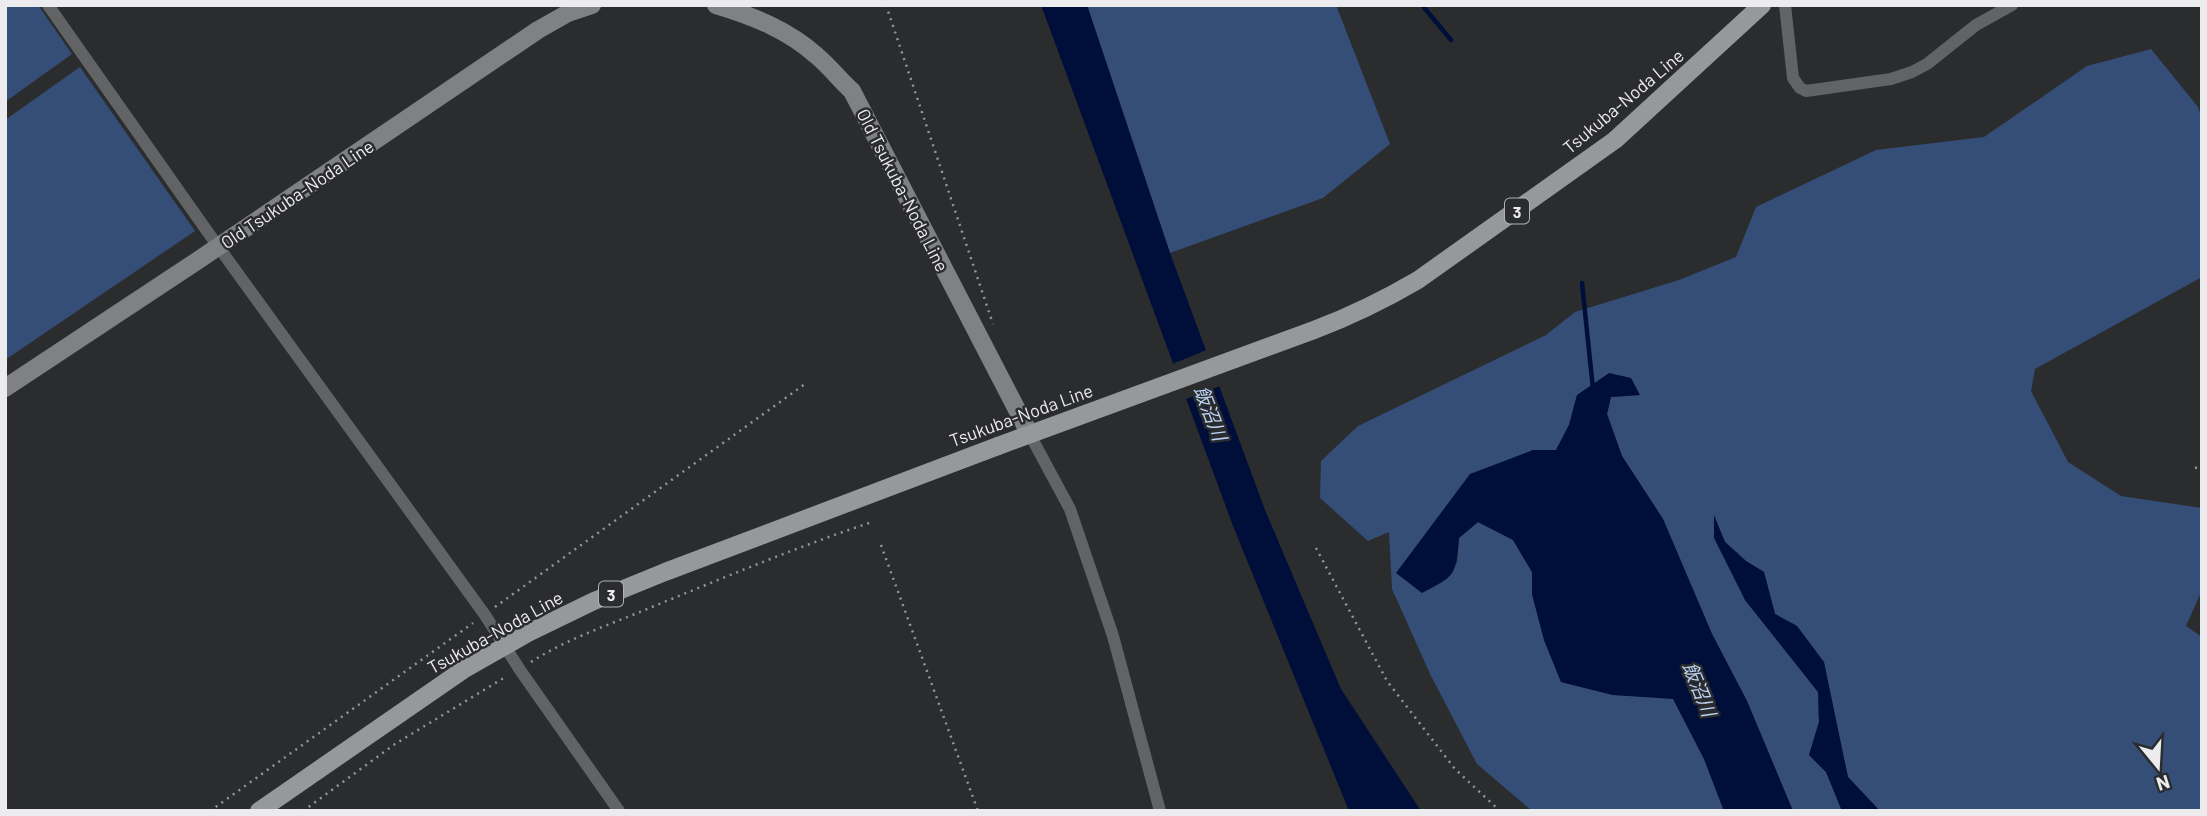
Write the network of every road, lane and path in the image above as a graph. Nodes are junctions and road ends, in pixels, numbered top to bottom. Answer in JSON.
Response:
{"nodes":[{"id":1,"x":48,"y":5,"type":"edge"},
{"id":2,"x":592,"y":5,"type":"edge"},
{"id":3,"x":716,"y":5,"type":"edge"},
{"id":4,"x":886,"y":5,"type":"edge"},
{"id":5,"x":1762,"y":5,"type":"edge"},
{"id":6,"x":1785,"y":5,"type":"edge"},
{"id":7,"x":2011,"y":5,"type":"edge"},
{"id":8,"x":219,"y":247,"type":"junction"},
{"id":9,"x":986,"y":351,"type":"junction"},
{"id":10,"x":805,"y":384,"type":"dead end"},
{"id":11,"x":5,"y":388,"type":"edge"},
{"id":12,"x":1030,"y":433,"type":"junction"},
{"id":13,"x":2202,"y":466,"type":"edge"},
{"id":14,"x":2194,"y":468,"type":"dead end"},
{"id":15,"x":872,"y":522,"type":"dead end"},
{"id":16,"x":881,"y":545,"type":"dead end"},
{"id":17,"x":1316,"y":548,"type":"dead end"},
{"id":18,"x":485,"y":615,"type":"junction"},
{"id":19,"x":520,"y":670,"type":"junction"},
{"id":20,"x":209,"y":811,"type":"edge"},
{"id":21,"x":259,"y":811,"type":"edge"},
{"id":22,"x":303,"y":811,"type":"edge"},
{"id":23,"x":619,"y":811,"type":"edge"},
{"id":24,"x":978,"y":811,"type":"edge"},
{"id":25,"x":1160,"y":811,"type":"edge"},
{"id":26,"x":1500,"y":811,"type":"edge"}],
"edges":[{"from":1,"to":8,"type":"street"},
{"from":2,"to":8,"type":"street","name":"Old Tsukuba-Noda Line"},
{"from":3,"to":9,"type":"street","name":"Old Tsukuba-Noda Line"},
{"from":4,"to":9,"type":"path"},
{"from":5,"to":12,"type":"main road","name":"Tsukuba-Noda Line","number":"3"},
{"from":6,"to":7,"type":"street"},
{"from":8,"to":11,"type":"street","name":"Old Tsukuba-Noda Line"},
{"from":8,"to":18,"type":"street"},
{"from":9,"to":12,"type":"street","name":"Old Tsukuba-Noda Line"},
{"from":10,"to":18,"type":"path"},
{"from":12,"to":21,"type":"main road","name":"Tsukuba-Noda Line","number":"3","bridge":true},
{"from":12,"to":25,"type":"street"},
{"from":13,"to":14,"type":"path"},
{"from":15,"to":19,"type":"path"},
{"from":16,"to":24,"type":"path"},
{"from":17,"to":26,"type":"path"},
{"from":18,"to":19,"type":"street"},
{"from":18,"to":20,"type":"path"},
{"from":19,"to":22,"type":"path"},
{"from":19,"to":23,"type":"street"}]}
